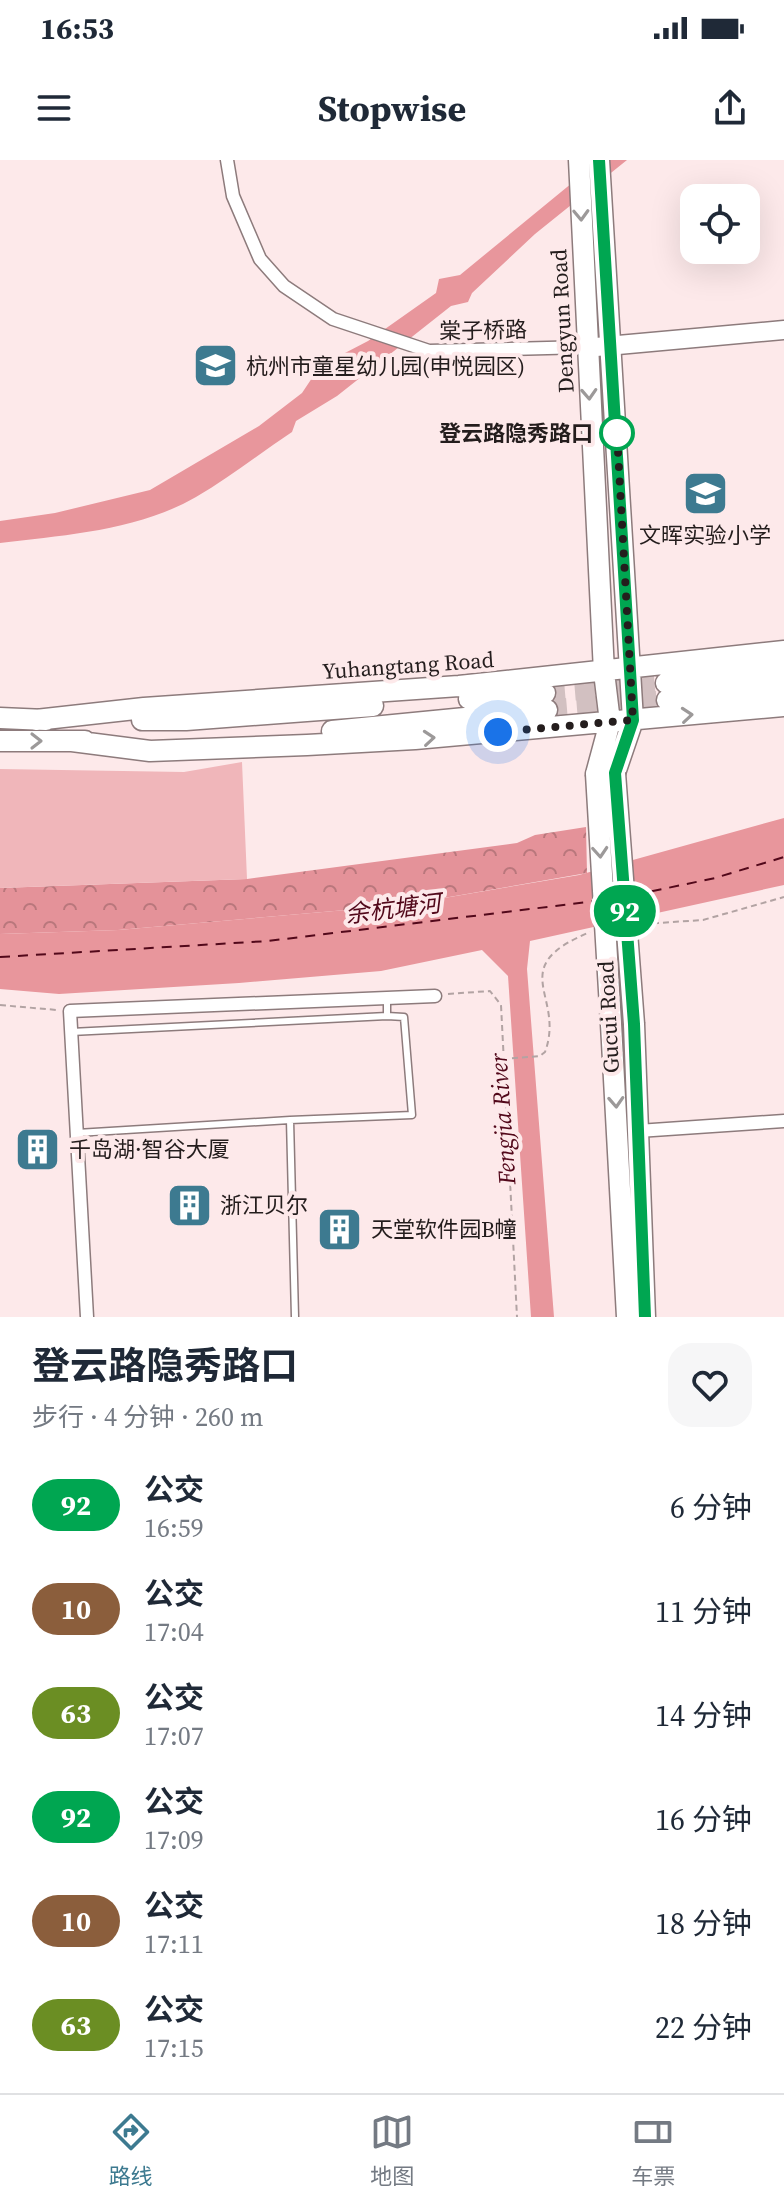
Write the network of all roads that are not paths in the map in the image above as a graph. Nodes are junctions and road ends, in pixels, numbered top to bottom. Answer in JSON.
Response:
{"nodes":[{"id":1,"x":227,"y":160,"type":"edge"},
{"id":2,"x":599,"y":160,"type":"edge"},
{"id":3,"x":579,"y":165,"type":"edge"},
{"id":4,"x":784,"y":330,"type":"edge"},
{"id":5,"x":612,"y":346,"type":"junction"},
{"id":6,"x":587,"y":347,"type":"junction"},
{"id":7,"x":784,"y":651,"type":"edge"},
{"id":8,"x":630,"y":669,"type":"junction"},
{"id":9,"x":784,"y":669,"type":"edge"},
{"id":10,"x":604,"y":672,"type":"junction"},
{"id":11,"x":784,"y":689,"type":"edge"},
{"id":12,"x":784,"y":706,"type":"edge"},
{"id":13,"x":0,"y":718,"type":"edge"},
{"id":14,"x":36,"y":720,"type":"junction"},
{"id":15,"x":633,"y":720,"type":"junction"},
{"id":16,"x":610,"y":722,"type":"junction"},
{"id":17,"x":0,"y":741,"type":"edge"},
{"id":18,"x":72,"y":741,"type":"junction"},
{"id":19,"x":605,"y":774,"type":"junction"},
{"id":20,"x":435,"y":996,"type":"road end"},
{"id":21,"x":387,"y":998,"type":"junction"},
{"id":22,"x":387,"y":1016,"type":"junction"},
{"id":23,"x":71,"y":1032,"type":"junction"},
{"id":24,"x":290,"y":1120,"type":"junction"},
{"id":25,"x":784,"y":1121,"type":"edge"},
{"id":26,"x":638,"y":1131,"type":"junction"},
{"id":27,"x":77,"y":1133,"type":"junction"},
{"id":28,"x":87,"y":1317,"type":"edge"},
{"id":29,"x":295,"y":1317,"type":"edge"},
{"id":30,"x":627,"y":1317,"type":"edge"},
{"id":31,"x":645,"y":1317,"type":"edge"}],
"edges":[{"from":1,"to":6,"type":"street","name":"棠子桥路"},
{"from":2,"to":5,"type":"main road","name":"Dengyun Road"},
{"from":3,"to":6,"type":"main road","name":"Dengyun Road","one_way":true},
{"from":4,"to":5,"type":"street"},
{"from":5,"to":6,"type":"street"},
{"from":5,"to":8,"type":"main road","name":"Dengyun Road"},
{"from":6,"to":10,"type":"main road","name":"Dengyun Road","one_way":true},
{"from":7,"to":8,"type":"main road","name":"Yuhangtang Road"},
{"from":8,"to":10,"type":"main road","name":"Yuhangtang Road"},
{"from":8,"to":15,"type":"main road","name":"Gucui Road"},
{"from":9,"to":11,"type":"main road"},
{"from":10,"to":14,"type":"main road","name":"Yuhangtang Road"},
{"from":10,"to":16,"type":"main road","name":"Gucui Road"},
{"from":15,"to":12,"type":"main road","name":"Yuhangtang Road","one_way":true},
{"from":13,"to":14,"type":"main road","name":"Yuhangtang Road"},
{"from":14,"to":18,"type":"main road","name":"Yuhangtang Road"},
{"from":15,"to":16,"type":"main road","name":"Yuhangtang Road"},
{"from":15,"to":19,"type":"main road","name":"Gucui Road"},
{"from":18,"to":16,"type":"main road","name":"Yuhangtang Road","one_way":true},
{"from":16,"to":19,"type":"main road","name":"Gucui Road"},
{"from":17,"to":18,"type":"main road","name":"Yuhangtang Road","one_way":true},
{"from":19,"to":26,"type":"main road","name":"Gucui Road","bridge":true},
{"from":19,"to":30,"type":"main road","name":"Gucui Road","one_way":true,"bridge":true},
{"from":20,"to":21,"type":"street"},
{"from":21,"to":22,"type":"lane"},
{"from":21,"to":23,"type":"street"},
{"from":22,"to":23,"type":"lane"},
{"from":22,"to":24,"type":"lane"},
{"from":23,"to":27,"type":"street"},
{"from":24,"to":27,"type":"lane"},
{"from":24,"to":29,"type":"lane"},
{"from":25,"to":26,"type":"street"},
{"from":26,"to":31,"type":"main road","name":"Gucui Road"},
{"from":27,"to":28,"type":"street"}]}
